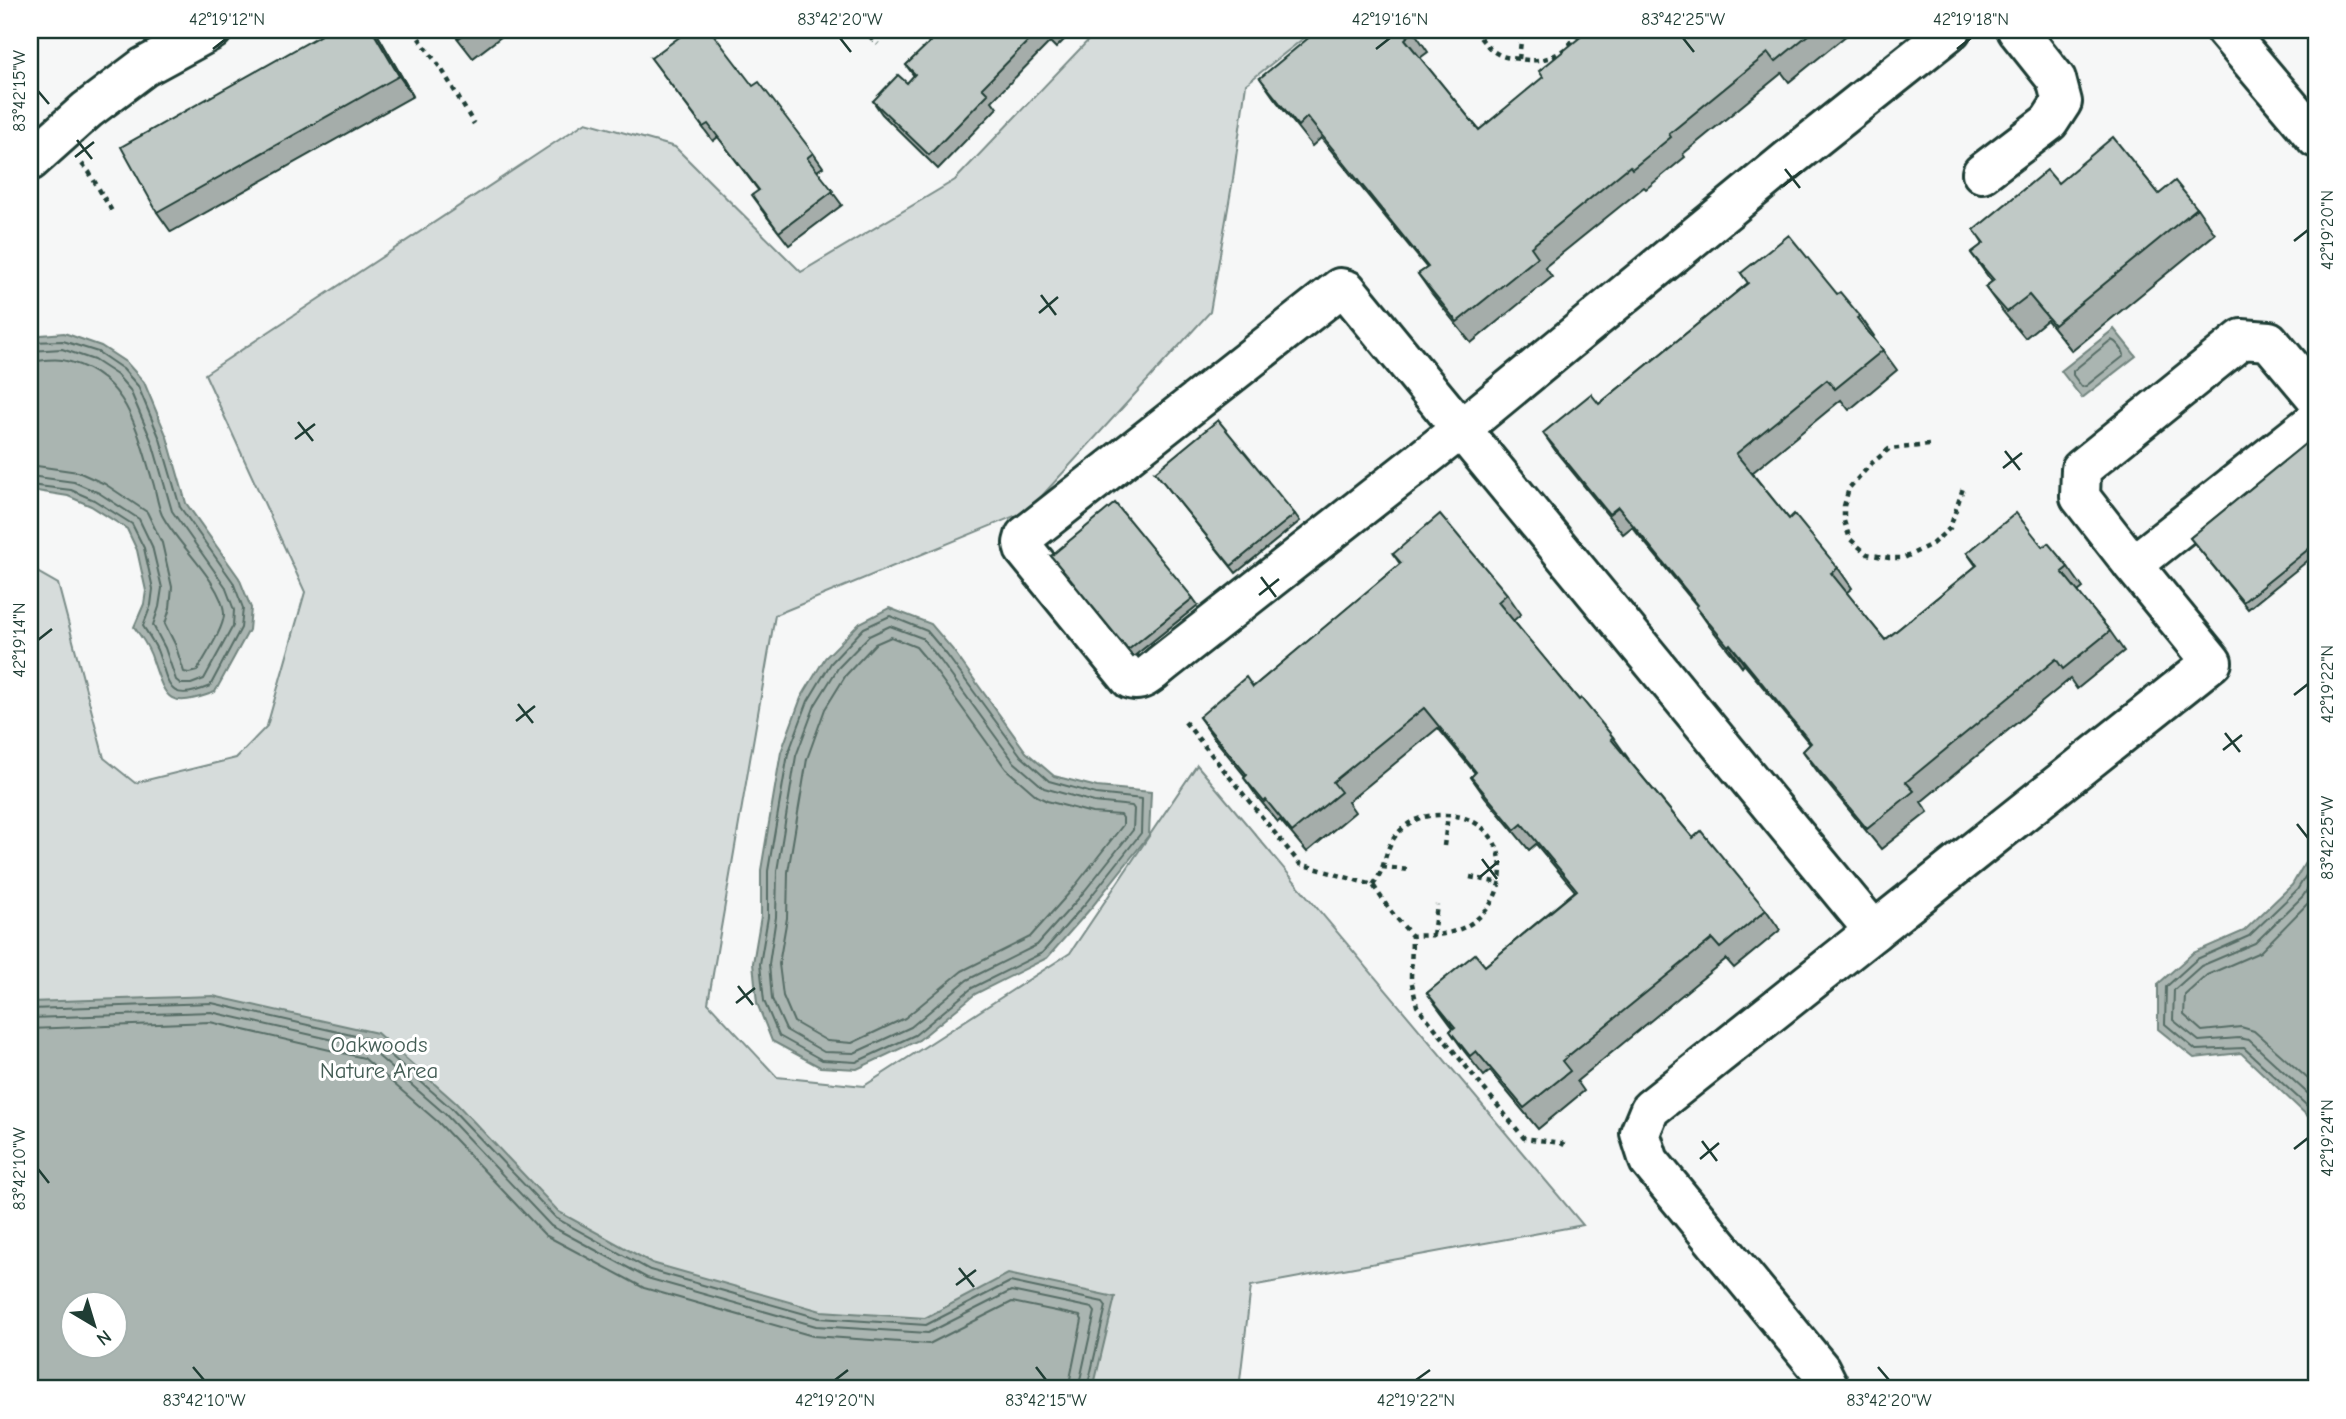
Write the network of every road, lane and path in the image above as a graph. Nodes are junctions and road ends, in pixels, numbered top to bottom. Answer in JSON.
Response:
{"nodes":[{"id":1,"x":212,"y":30,"type":"edge"},
{"id":2,"x":413,"y":30,"type":"edge"},
{"id":3,"x":863,"y":30,"type":"edge"},
{"id":4,"x":1474,"y":30,"type":"edge"},
{"id":5,"x":1580,"y":30,"type":"edge"},
{"id":6,"x":1951,"y":30,"type":"edge"},
{"id":7,"x":2017,"y":30,"type":"edge"},
{"id":8,"x":2225,"y":30,"type":"edge"},
{"id":9,"x":1522,"y":32,"type":"dead end"},
{"id":10,"x":878,"y":44,"type":"dead end"},
{"id":11,"x":1519,"y":59,"type":"junction"},
{"id":12,"x":474,"y":124,"type":"dead end"},
{"id":13,"x":2316,"y":138,"type":"edge"},
{"id":14,"x":30,"y":161,"type":"edge"},
{"id":15,"x":81,"y":163,"type":"dead end"},
{"id":16,"x":1982,"y":173,"type":"dead end"},
{"id":17,"x":113,"y":213,"type":"dead end"},
{"id":18,"x":2316,"y":397,"type":"edge"},
{"id":19,"x":2316,"y":420,"type":"edge"},
{"id":20,"x":1461,"y":429,"type":"junction"},
{"id":21,"x":1929,"y":445,"type":"dead end"},
{"id":22,"x":1963,"y":488,"type":"dead end"},
{"id":23,"x":2133,"y":565,"type":"junction"},
{"id":24,"x":1185,"y":722,"type":"dead end"},
{"id":25,"x":1448,"y":815,"type":"junction"},
{"id":26,"x":1444,"y":846,"type":"dead end"},
{"id":27,"x":1382,"y":867,"type":"junction"},
{"id":28,"x":1410,"y":870,"type":"dead end"},
{"id":29,"x":1470,"y":877,"type":"dead end"},
{"id":30,"x":1499,"y":883,"type":"junction"},
{"id":31,"x":1373,"y":885,"type":"junction"},
{"id":32,"x":1437,"y":905,"type":"dead end"},
{"id":33,"x":1874,"y":931,"type":"junction"},
{"id":34,"x":1433,"y":934,"type":"junction"},
{"id":35,"x":1412,"y":936,"type":"junction"},
{"id":36,"x":1569,"y":1147,"type":"dead end"},
{"id":37,"x":1830,"y":1389,"type":"edge"}],
"edges":[{"from":1,"to":14,"type":"street"},
{"from":2,"to":12,"type":"path"},
{"from":3,"to":10,"type":"path"},
{"from":4,"to":11,"type":"path"},
{"from":5,"to":11,"type":"path"},
{"from":6,"to":20,"type":"street"},
{"from":7,"to":16,"type":"street"},
{"from":8,"to":13,"type":"street"},
{"from":9,"to":11,"type":"path"},
{"from":15,"to":17,"type":"path"},
{"from":18,"to":23,"type":"street"},
{"from":19,"to":23,"type":"street"},
{"from":20,"to":20,"type":"street"},
{"from":20,"to":33,"type":"street"},
{"from":21,"to":22,"type":"path"},
{"from":23,"to":33,"type":"street"},
{"from":24,"to":31,"type":"path"},
{"from":25,"to":26,"type":"path"},
{"from":25,"to":27,"type":"path"},
{"from":25,"to":30,"type":"path"},
{"from":27,"to":28,"type":"path"},
{"from":27,"to":31,"type":"path"},
{"from":29,"to":30,"type":"path"},
{"from":30,"to":34,"type":"path"},
{"from":31,"to":35,"type":"path"},
{"from":32,"to":34,"type":"path"},
{"from":33,"to":37,"type":"street"},
{"from":34,"to":35,"type":"path"},
{"from":35,"to":36,"type":"path"}]}
